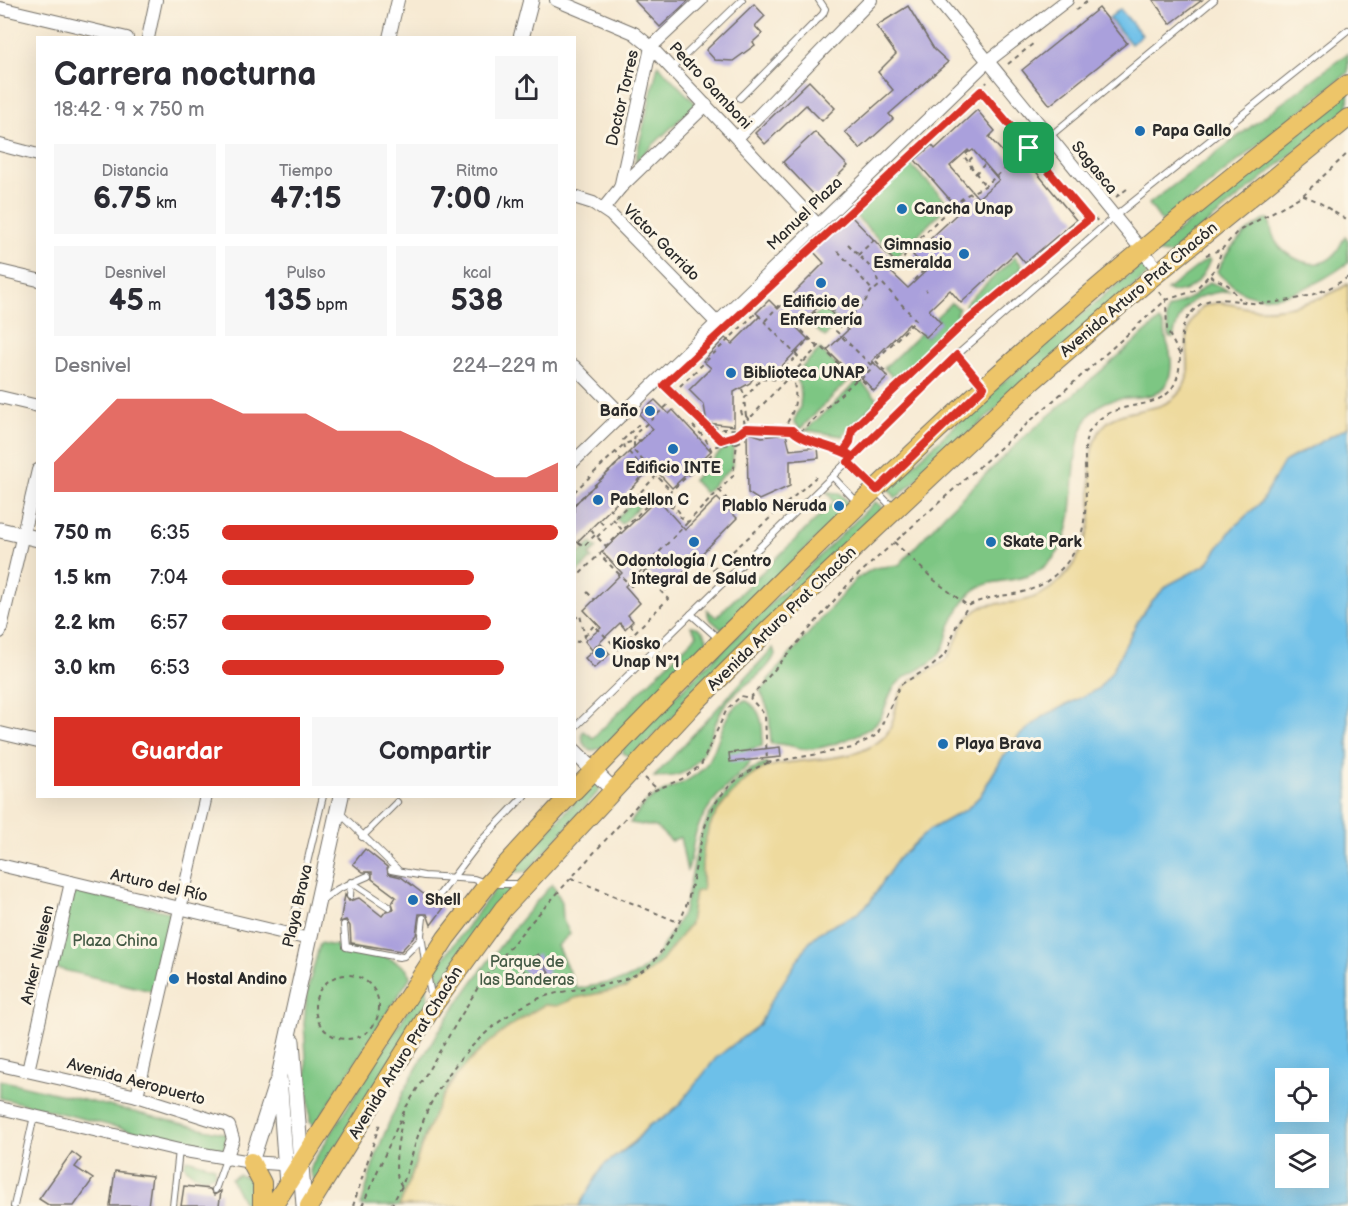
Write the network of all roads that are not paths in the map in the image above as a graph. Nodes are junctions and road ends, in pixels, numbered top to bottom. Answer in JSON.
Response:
{"nodes":[{"id":1,"x":156,"y":0,"type":"edge"},
{"id":2,"x":398,"y":0,"type":"edge"},
{"id":3,"x":531,"y":0,"type":"edge"},
{"id":4,"x":556,"y":0,"type":"edge"},
{"id":5,"x":701,"y":0,"type":"edge"},
{"id":6,"x":742,"y":0,"type":"edge"},
{"id":7,"x":819,"y":0,"type":"edge"},
{"id":8,"x":871,"y":0,"type":"edge"},
{"id":9,"x":938,"y":0,"type":"edge"},
{"id":10,"x":1067,"y":0,"type":"edge"},
{"id":11,"x":1214,"y":0,"type":"edge"},
{"id":12,"x":0,"y":8,"type":"edge"},
{"id":13,"x":1348,"y":30,"type":"edge"},
{"id":14,"x":119,"y":36,"type":"edge"},
{"id":15,"x":148,"y":36,"type":"edge"},
{"id":16,"x":389,"y":36,"type":"edge"},
{"id":17,"x":522,"y":36,"type":"edge"},
{"id":18,"x":651,"y":47,"type":"junction"},
{"id":19,"x":992,"y":58,"type":"junction"},
{"id":20,"x":672,"y":68,"type":"junction"},
{"id":21,"x":1348,"y":84,"type":"edge"},
{"id":22,"x":740,"y":98,"type":"dead end"},
{"id":23,"x":706,"y":105,"type":"junction"},
{"id":24,"x":1348,"y":118,"type":"edge"},
{"id":25,"x":1048,"y":137,"type":"junction"},
{"id":26,"x":737,"y":138,"type":"junction"},
{"id":27,"x":0,"y":145,"type":"edge"},
{"id":28,"x":36,"y":154,"type":"edge"},
{"id":29,"x":620,"y":188,"type":"junction"},
{"id":30,"x":576,"y":198,"type":"edge"},
{"id":31,"x":603,"y":209,"type":"junction"},
{"id":32,"x":1114,"y":217,"type":"junction"},
{"id":33,"x":818,"y":225,"type":"junction"},
{"id":34,"x":1142,"y":249,"type":"junction"},
{"id":35,"x":0,"y":271,"type":"edge"},
{"id":36,"x":1159,"y":271,"type":"junction"},
{"id":37,"x":36,"y":280,"type":"edge"},
{"id":38,"x":717,"y":323,"type":"junction"},
{"id":39,"x":957,"y":355,"type":"junction"},
{"id":40,"x":576,"y":368,"type":"edge"},
{"id":41,"x":666,"y":386,"type":"junction"},
{"id":42,"x":984,"y":387,"type":"junction"},
{"id":43,"x":0,"y":398,"type":"edge"},
{"id":44,"x":36,"y":406,"type":"edge"},
{"id":45,"x":622,"y":415,"type":"junction"},
{"id":46,"x":698,"y":416,"type":"road end"},
{"id":47,"x":576,"y":459,"type":"edge"},
{"id":48,"x":848,"y":462,"type":"junction"},
{"id":49,"x":833,"y":477,"type":"junction"},
{"id":50,"x":36,"y":487,"type":"edge"},
{"id":51,"x":877,"y":490,"type":"junction"},
{"id":52,"x":860,"y":505,"type":"junction"},
{"id":53,"x":895,"y":511,"type":"junction"},
{"id":54,"x":0,"y":530,"type":"edge"},
{"id":55,"x":30,"y":537,"type":"edge"},
{"id":56,"x":692,"y":614,"type":"junction"},
{"id":57,"x":0,"y":632,"type":"edge"},
{"id":58,"x":720,"y":640,"type":"junction"},
{"id":59,"x":576,"y":726,"type":"edge"},
{"id":60,"x":0,"y":733,"type":"edge"},
{"id":61,"x":36,"y":742,"type":"edge"},
{"id":62,"x":576,"y":753,"type":"edge"},
{"id":63,"x":594,"y":771,"type":"junction"},
{"id":64,"x":576,"y":789,"type":"edge"},
{"id":65,"x":613,"y":790,"type":"junction"},
{"id":66,"x":206,"y":798,"type":"edge"},
{"id":67,"x":323,"y":798,"type":"edge"},
{"id":68,"x":522,"y":798,"type":"edge"},
{"id":69,"x":567,"y":798,"type":"edge"},
{"id":70,"x":397,"y":802,"type":"dead end"},
{"id":71,"x":340,"y":804,"type":"edge"},
{"id":72,"x":362,"y":837,"type":"junction"},
{"id":73,"x":0,"y":865,"type":"edge"},
{"id":74,"x":368,"y":876,"type":"dead end"},
{"id":75,"x":454,"y":878,"type":"junction"},
{"id":76,"x":71,"y":882,"type":"junction"},
{"id":77,"x":351,"y":882,"type":"junction"},
{"id":78,"x":488,"y":884,"type":"junction"},
{"id":79,"x":524,"y":884,"type":"junction"},
{"id":80,"x":350,"y":896,"type":"dead end"},
{"id":81,"x":434,"y":902,"type":"dead end"},
{"id":82,"x":317,"y":904,"type":"junction"},
{"id":83,"x":389,"y":907,"type":"dead end"},
{"id":84,"x":181,"y":908,"type":"junction"},
{"id":85,"x":423,"y":918,"type":"dead end"},
{"id":86,"x":344,"y":925,"type":"dead end"},
{"id":87,"x":412,"y":925,"type":"dead end"},
{"id":88,"x":420,"y":928,"type":"junction"},
{"id":89,"x":290,"y":934,"type":"junction"},
{"id":90,"x":309,"y":939,"type":"junction"},
{"id":91,"x":421,"y":939,"type":"junction"},
{"id":92,"x":426,"y":967,"type":"junction"},
{"id":93,"x":433,"y":1006,"type":"junction"},
{"id":94,"x":290,"y":1023,"type":"junction"},
{"id":95,"x":0,"y":1065,"type":"edge"},
{"id":96,"x":28,"y":1071,"type":"junction"},
{"id":97,"x":279,"y":1076,"type":"junction"},
{"id":98,"x":136,"y":1096,"type":"junction"},
{"id":99,"x":0,"y":1108,"type":"edge"},
{"id":100,"x":34,"y":1116,"type":"junction"},
{"id":101,"x":179,"y":1150,"type":"junction"},
{"id":102,"x":225,"y":1159,"type":"junction"},
{"id":103,"x":251,"y":1162,"type":"junction"},
{"id":104,"x":293,"y":1165,"type":"junction"},
{"id":105,"x":215,"y":1190,"type":"dead end"},
{"id":106,"x":182,"y":1200,"type":"dead end"},
{"id":107,"x":173,"y":1202,"type":"edge"},
{"id":108,"x":14,"y":1206,"type":"edge"},
{"id":109,"x":262,"y":1206,"type":"edge"},
{"id":110,"x":273,"y":1206,"type":"edge"},
{"id":111,"x":304,"y":1206,"type":"edge"},
{"id":112,"x":309,"y":1206,"type":"edge"}],
"edges":[{"from":1,"to":15,"type":"street"},
{"from":2,"to":16,"type":"street"},
{"from":3,"to":17,"type":"street"},
{"from":4,"to":18,"type":"street","name":"Pedro Gamboni"},
{"from":5,"to":18,"type":"street","name":"Doctor Torres"},
{"from":6,"to":20,"type":"lane"},
{"from":7,"to":22,"type":"lane"},
{"from":8,"to":26,"type":"street"},
{"from":9,"to":19,"type":"street","name":"Sagasca"},
{"from":10,"to":19,"type":"street","name":"Manuel Plaza"},
{"from":11,"to":25,"type":"lane"},
{"from":12,"to":14,"type":"street"},
{"from":13,"to":32,"type":"lane"},
{"from":18,"to":20,"type":"street","name":"Pedro Gamboni"},
{"from":18,"to":29,"type":"street","name":"Doctor Torres"},
{"from":19,"to":25,"type":"street","name":"Sagasca"},
{"from":19,"to":33,"type":"street","name":"Manuel Plaza"},
{"from":20,"to":23,"type":"street","name":"Pedro Gamboni"},
{"from":21,"to":34,"type":"main road","name":"Avenida Arturo Prat Chacón"},
{"from":23,"to":26,"type":"street","name":"Pedro Gamboni"},
{"from":23,"to":29,"type":"street"},
{"from":24,"to":36,"type":"main road","name":"Avenida Arturo Prat Chacón"},
{"from":25,"to":32,"type":"street","name":"Sagasca"},
{"from":26,"to":33,"type":"street","name":"Pedro Gamboni"},
{"from":27,"to":28,"type":"street"},
{"from":29,"to":31,"type":"street"},
{"from":30,"to":31,"type":"street","name":"Víctor Garrido"},
{"from":31,"to":38,"type":"street","name":"Víctor Garrido"},
{"from":32,"to":34,"type":"street","name":"Sagasca"},
{"from":32,"to":39,"type":"lane"},
{"from":33,"to":38,"type":"street","name":"Manuel Plaza"},
{"from":34,"to":36,"type":"street","name":"Sagasca"},
{"from":34,"to":42,"type":"main road","name":"Avenida Arturo Prat Chacón"},
{"from":35,"to":37,"type":"street"},
{"from":36,"to":53,"type":"main road","name":"Avenida Arturo Prat Chacón"},
{"from":38,"to":41,"type":"street","name":"Manuel Plaza"},
{"from":39,"to":42,"type":"lane"},
{"from":39,"to":48,"type":"lane"},
{"from":40,"to":45,"type":"street"},
{"from":41,"to":45,"type":"street","name":"Manuel Plaza"},
{"from":41,"to":46,"type":"lane"},
{"from":42,"to":51,"type":"main road","name":"Avenida Arturo Prat Chacón"},
{"from":43,"to":44,"type":"street"},
{"from":45,"to":47,"type":"street","name":"Manuel Plaza"},
{"from":48,"to":49,"type":"lane"},
{"from":48,"to":51,"type":"lane"},
{"from":49,"to":52,"type":"lane"},
{"from":49,"to":56,"type":"lane"},
{"from":50,"to":55,"type":"street"},
{"from":51,"to":52,"type":"main road","name":"Avenida Arturo Prat Chacón"},
{"from":51,"to":53,"type":"lane"},
{"from":52,"to":58,"type":"main road","name":"Avenida Arturo Prat Chacón"},
{"from":53,"to":65,"type":"main road","name":"Avenida Arturo Prat Chacón"},
{"from":54,"to":55,"type":"street"},
{"from":55,"to":57,"type":"street"},
{"from":56,"to":58,"type":"lane"},
{"from":56,"to":59,"type":"lane"},
{"from":58,"to":63,"type":"main road","name":"Avenida Arturo Prat Chacón"},
{"from":60,"to":61,"type":"street"},
{"from":62,"to":63,"type":"street"},
{"from":63,"to":64,"type":"main road","name":"Avenida Arturo Prat Chacón"},
{"from":63,"to":65,"type":"street"},
{"from":65,"to":79,"type":"main road","name":"Avenida Arturo Prat Chacón"},
{"from":66,"to":84,"type":"street"},
{"from":67,"to":89,"type":"lane"},
{"from":68,"to":75,"type":"lane"},
{"from":69,"to":78,"type":"main road","name":"Avenida Arturo Prat Chacón"},
{"from":70,"to":72,"type":"lane"},
{"from":71,"to":72,"type":"lane"},
{"from":71,"to":82,"type":"street","name":"Playa Brava"},
{"from":72,"to":75,"type":"lane"},
{"from":73,"to":76,"type":"street","name":"Arturo del Río"},
{"from":74,"to":77,"type":"lane"},
{"from":75,"to":78,"type":"lane"},
{"from":75,"to":81,"type":"lane"},
{"from":76,"to":84,"type":"street","name":"Arturo del Río"},
{"from":76,"to":96,"type":"street","name":"Anker Nielsen"},
{"from":77,"to":80,"type":"lane"},
{"from":77,"to":82,"type":"lane"},
{"from":77,"to":83,"type":"lane"},
{"from":78,"to":79,"type":"lane"},
{"from":78,"to":92,"type":"main road","name":"Avenida Arturo Prat Chacón"},
{"from":79,"to":93,"type":"main road","name":"Avenida Arturo Prat Chacón"},
{"from":82,"to":90,"type":"street","name":"Playa Brava"},
{"from":84,"to":89,"type":"street","name":"Arturo del Río"},
{"from":84,"to":98,"type":"street"},
{"from":85,"to":88,"type":"lane"},
{"from":86,"to":91,"type":"lane"},
{"from":87,"to":88,"type":"lane"},
{"from":88,"to":91,"type":"lane"},
{"from":89,"to":90,"type":"street","name":"Arturo del Río"},
{"from":90,"to":94,"type":"street","name":"Playa Brava"},
{"from":91,"to":92,"type":"lane"},
{"from":92,"to":93,"type":"lane"},
{"from":92,"to":104,"type":"main road","name":"Avenida Arturo Prat Chacón"},
{"from":93,"to":112,"type":"main road","name":"Avenida Arturo Prat Chacón"},
{"from":94,"to":97,"type":"street","name":"Playa Brava"},
{"from":94,"to":104,"type":"street","name":"Playa Brava"},
{"from":95,"to":96,"type":"street","name":"Avenida Aeropuerto"},
{"from":96,"to":98,"type":"street","name":"Avenida Aeropuerto"},
{"from":97,"to":103,"type":"street"},
{"from":97,"to":104,"type":"street","name":"Playa Brava"},
{"from":98,"to":102,"type":"street","name":"Avenida Aeropuerto"},
{"from":99,"to":100,"type":"street"},
{"from":100,"to":101,"type":"street"},
{"from":100,"to":108,"type":"lane"},
{"from":101,"to":102,"type":"street"},
{"from":101,"to":107,"type":"lane"},
{"from":102,"to":103,"type":"street"},
{"from":102,"to":105,"type":"lane"},
{"from":103,"to":104,"type":"street"},
{"from":103,"to":109,"type":"main road"},
{"from":104,"to":110,"type":"main road","name":"Avenida Arturo Prat Chacón"},
{"from":104,"to":111,"type":"street","name":"Playa Brava"},
{"from":106,"to":107,"type":"lane"}]}
